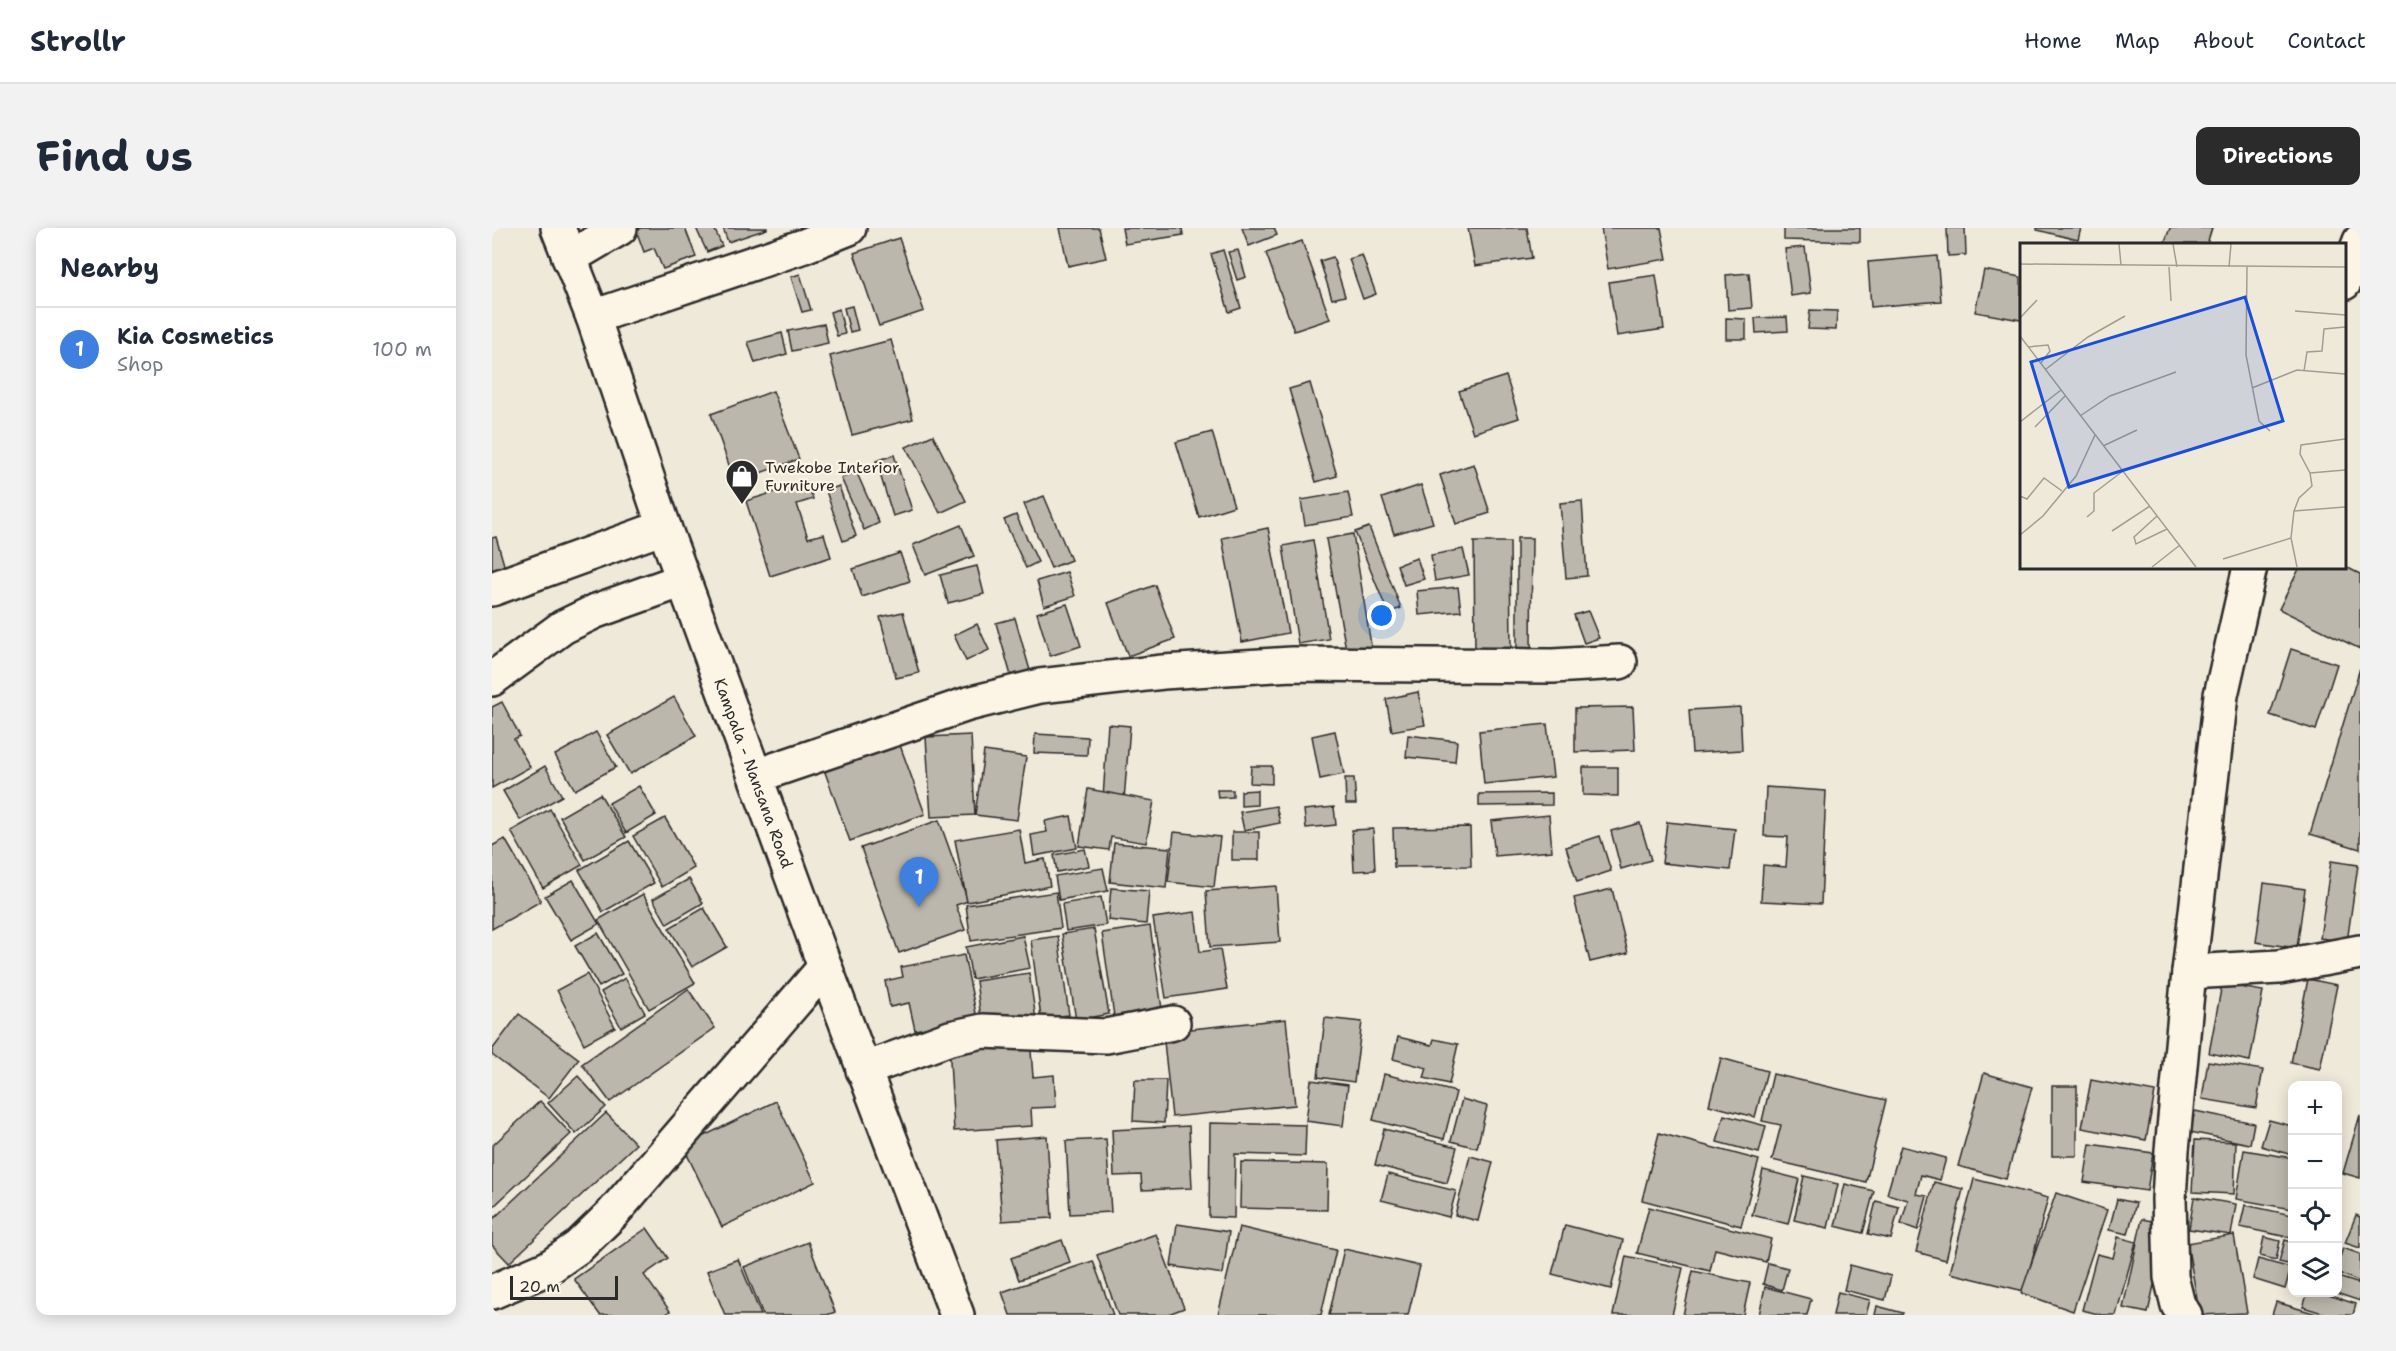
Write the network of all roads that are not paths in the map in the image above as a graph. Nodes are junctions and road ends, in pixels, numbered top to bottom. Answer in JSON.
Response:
{"nodes":[{"id":1,"x":620,"y":228,"type":"edge"},
{"id":2,"x":849,"y":228,"type":"edge"},
{"id":3,"x":2360,"y":242,"type":"edge"},
{"id":4,"x":563,"y":243,"type":"edge"},
{"id":5,"x":2345,"y":278,"type":"edge"},
{"id":6,"x":593,"y":317,"type":"junction"},
{"id":7,"x":664,"y":527,"type":"junction"},
{"id":8,"x":2250,"y":568,"type":"edge"},
{"id":9,"x":683,"y":580,"type":"junction"},
{"id":10,"x":492,"y":589,"type":"edge"},
{"id":11,"x":1620,"y":662,"type":"dead end"},
{"id":12,"x":492,"y":679,"type":"edge"},
{"id":13,"x":756,"y":776,"type":"junction"},
{"id":14,"x":2360,"y":952,"type":"edge"},
{"id":15,"x":825,"y":967,"type":"junction"},
{"id":16,"x":2189,"y":972,"type":"junction"},
{"id":17,"x":1173,"y":1023,"type":"dead end"},
{"id":18,"x":863,"y":1070,"type":"junction"},
{"id":19,"x":492,"y":1292,"type":"edge"},
{"id":20,"x":957,"y":1315,"type":"edge"},
{"id":21,"x":2185,"y":1315,"type":"edge"}],
"edges":[{"from":1,"to":4,"type":"street"},
{"from":2,"to":6,"type":"street"},
{"from":3,"to":5,"type":"street"},
{"from":4,"to":6,"type":"street","name":"Kampala - Nansana Road"},
{"from":6,"to":7,"type":"street","name":"Kampala - Nansana Road"},
{"from":7,"to":9,"type":"street","name":"Kampala - Nansana Road"},
{"from":7,"to":10,"type":"street"},
{"from":8,"to":16,"type":"street"},
{"from":9,"to":12,"type":"street"},
{"from":9,"to":13,"type":"street","name":"Kampala - Nansana Road"},
{"from":11,"to":13,"type":"street"},
{"from":13,"to":15,"type":"street","name":"Kampala - Nansana Road"},
{"from":14,"to":16,"type":"street"},
{"from":15,"to":18,"type":"street","name":"Kampala - Nansana Road"},
{"from":15,"to":19,"type":"street"},
{"from":16,"to":21,"type":"street"},
{"from":17,"to":18,"type":"street"},
{"from":18,"to":20,"type":"street","name":"Kampala - Nansana Road"}]}
